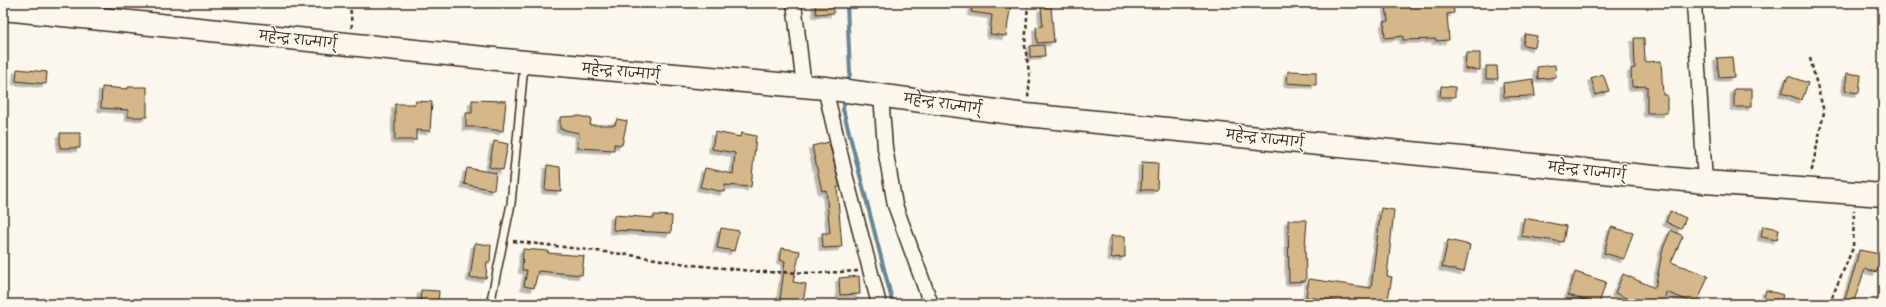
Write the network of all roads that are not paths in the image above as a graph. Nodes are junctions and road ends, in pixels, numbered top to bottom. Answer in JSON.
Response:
{"nodes":[{"id":1,"x":794,"y":3,"type":"edge"},
{"id":2,"x":1694,"y":3,"type":"edge"},
{"id":3,"x":3,"y":9,"type":"edge"},
{"id":4,"x":525,"y":62,"type":"junction"},
{"id":5,"x":822,"y":88,"type":"junction"},
{"id":6,"x":876,"y":95,"type":"junction"},
{"id":7,"x":1705,"y":182,"type":"junction"},
{"id":8,"x":1883,"y":195,"type":"edge"},
{"id":9,"x":491,"y":300,"type":"dead end"},
{"id":10,"x":879,"y":304,"type":"edge"},
{"id":11,"x":931,"y":304,"type":"edge"}],
"edges":[{"from":1,"to":5,"type":"street"},
{"from":2,"to":7,"type":"street"},
{"from":3,"to":4,"type":"highway","name":"महेन्द्र राज्मार्ग्"},
{"from":4,"to":5,"type":"highway","name":"महेन्द्र राज्मार्ग्"},
{"from":4,"to":9,"type":"lane"},
{"from":5,"to":6,"type":"highway","name":"महेन्द्र राज्मार्ग्"},
{"from":5,"to":10,"type":"street"},
{"from":6,"to":7,"type":"highway","name":"महेन्द्र राज्मार्ग्"},
{"from":6,"to":11,"type":"street"},
{"from":7,"to":8,"type":"highway","name":"महेन्द्र राज्मार्ग्"}]}
